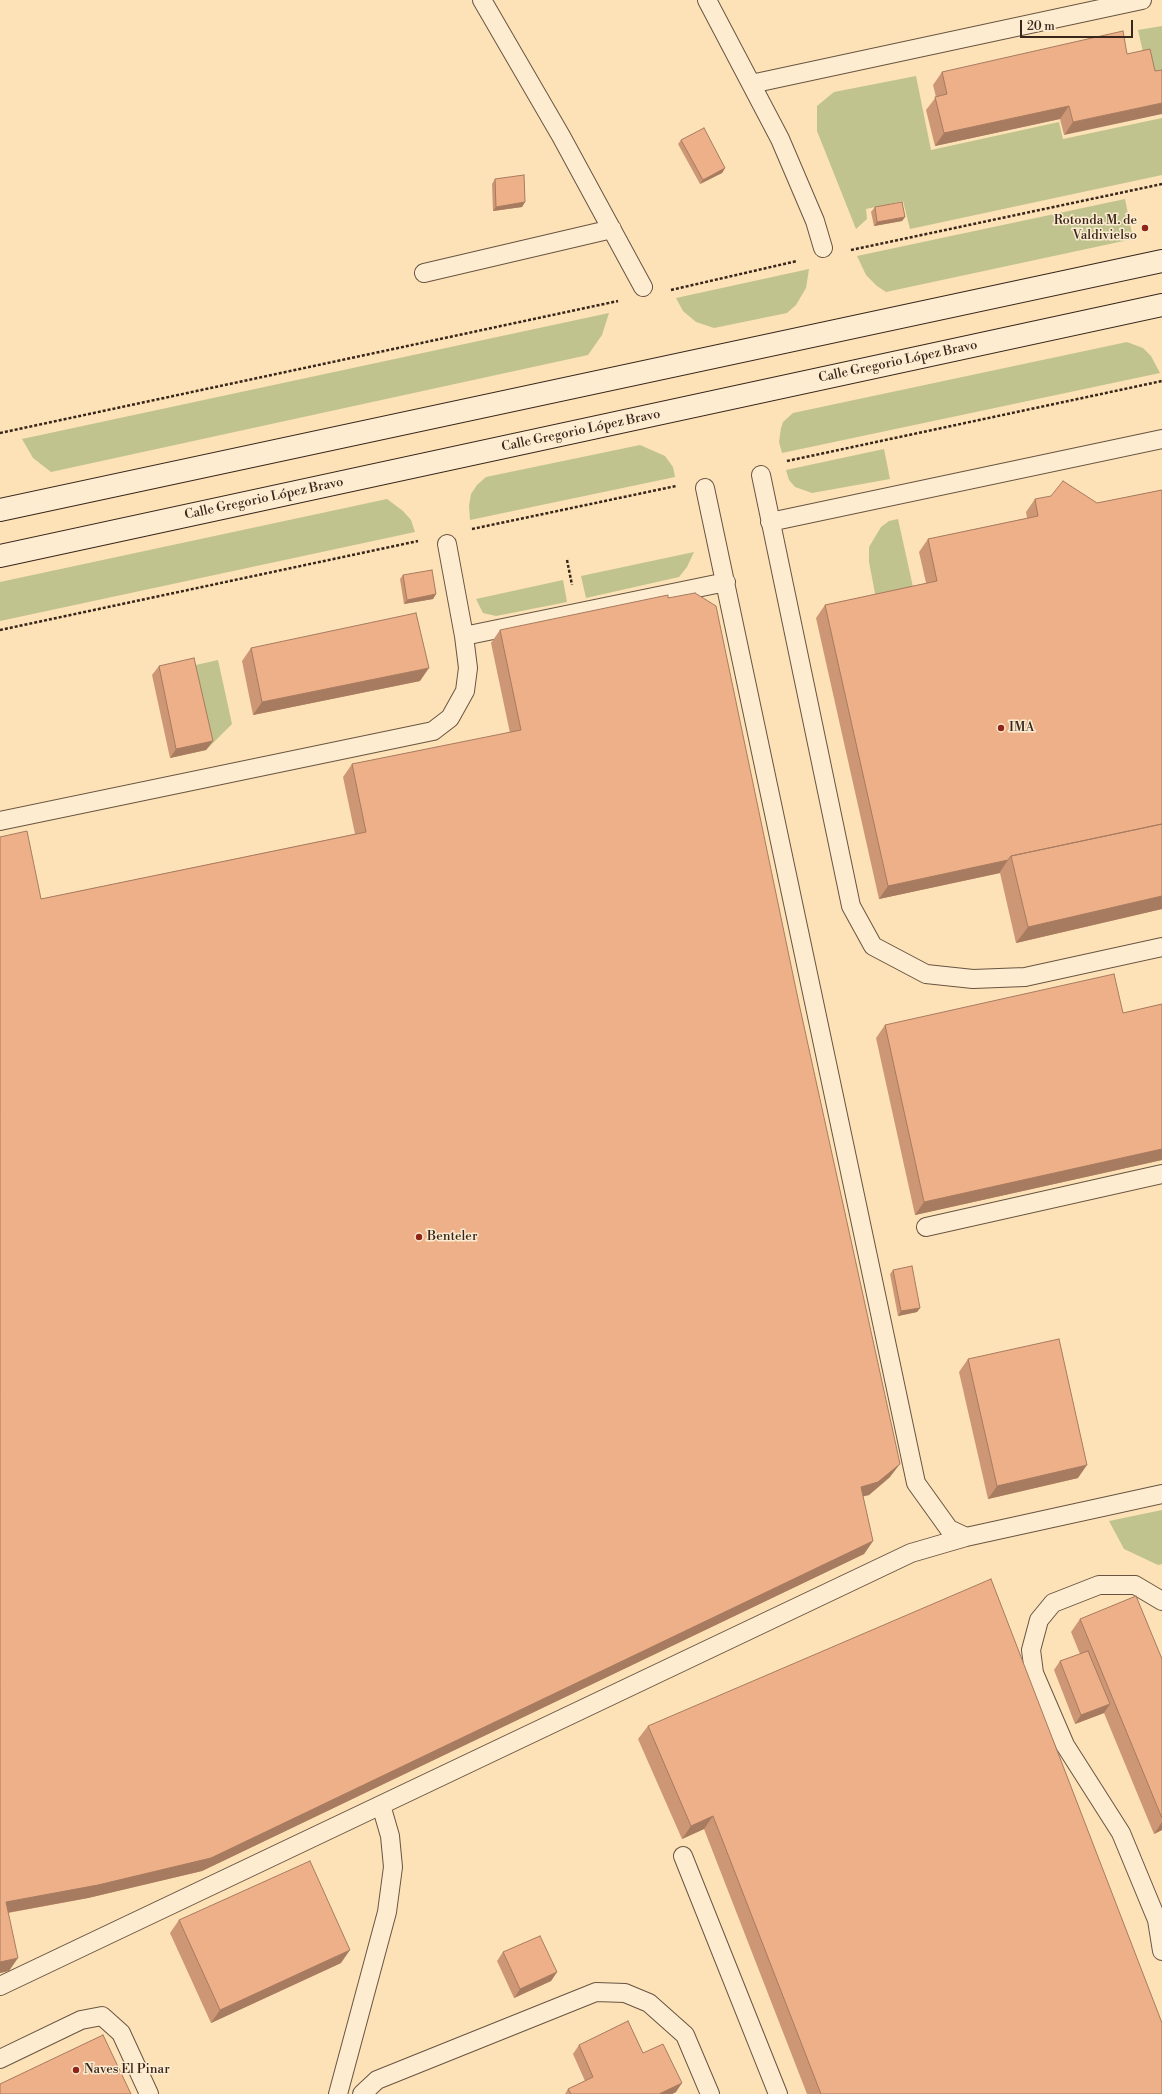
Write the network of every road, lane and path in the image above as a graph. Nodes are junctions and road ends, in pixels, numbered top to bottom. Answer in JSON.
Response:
{"nodes":[{"id":1,"x":482,"y":0,"type":"edge"},
{"id":2,"x":707,"y":0,"type":"edge"},
{"id":3,"x":1142,"y":0,"type":"edge"},
{"id":4,"x":751,"y":84,"type":"junction"},
{"id":5,"x":1162,"y":184,"type":"edge"},
{"id":6,"x":612,"y":230,"type":"junction"},
{"id":7,"x":823,"y":248,"type":"dead end"},
{"id":8,"x":848,"y":250,"type":"dead end"},
{"id":9,"x":801,"y":260,"type":"dead end"},
{"id":10,"x":1162,"y":261,"type":"edge"},
{"id":11,"x":424,"y":273,"type":"dead end"},
{"id":12,"x":643,"y":287,"type":"dead end"},
{"id":13,"x":669,"y":290,"type":"dead end"},
{"id":14,"x":622,"y":300,"type":"dead end"},
{"id":15,"x":1162,"y":305,"type":"edge"},
{"id":16,"x":1162,"y":381,"type":"edge"},
{"id":17,"x":0,"y":434,"type":"edge"},
{"id":18,"x":1162,"y":439,"type":"edge"},
{"id":19,"x":782,"y":462,"type":"dead end"},
{"id":20,"x":760,"y":476,"type":"dead end"},
{"id":21,"x":681,"y":485,"type":"dead end"},
{"id":22,"x":705,"y":488,"type":"dead end"},
{"id":23,"x":0,"y":510,"type":"edge"},
{"id":24,"x":770,"y":522,"type":"junction"},
{"id":25,"x":468,"y":530,"type":"dead end"},
{"id":26,"x":422,"y":540,"type":"dead end"},
{"id":27,"x":447,"y":544,"type":"dead end"},
{"id":28,"x":0,"y":556,"type":"edge"},
{"id":29,"x":726,"y":582,"type":"junction"},
{"id":30,"x":0,"y":630,"type":"edge"},
{"id":31,"x":464,"y":636,"type":"junction"},
{"id":32,"x":0,"y":821,"type":"edge"},
{"id":33,"x":1162,"y":947,"type":"edge"},
{"id":34,"x":1162,"y":1174,"type":"edge"},
{"id":35,"x":926,"y":1227,"type":"edge"},
{"id":36,"x":1162,"y":1494,"type":"edge"},
{"id":37,"x":966,"y":1537,"type":"junction"},
{"id":38,"x":1162,"y":1601,"type":"edge"},
{"id":39,"x":381,"y":1806,"type":"junction"},
{"id":40,"x":683,"y":1856,"type":"dead end"},
{"id":41,"x":1159,"y":1916,"type":"edge"},
{"id":42,"x":1162,"y":1951,"type":"edge"},
{"id":43,"x":0,"y":1986,"type":"edge"},
{"id":44,"x":0,"y":2059,"type":"edge"},
{"id":45,"x":149,"y":2094,"type":"edge"},
{"id":46,"x":338,"y":2094,"type":"edge"},
{"id":47,"x":362,"y":2094,"type":"edge"},
{"id":48,"x":710,"y":2094,"type":"edge"},
{"id":49,"x":778,"y":2094,"type":"edge"}],
"edges":[{"from":1,"to":6,"type":"lane"},
{"from":2,"to":4,"type":"lane"},
{"from":3,"to":4,"type":"lane"},
{"from":4,"to":7,"type":"lane"},
{"from":5,"to":8,"type":"path"},
{"from":6,"to":11,"type":"lane"},
{"from":6,"to":12,"type":"lane"},
{"from":9,"to":13,"type":"path"},
{"from":10,"to":23,"type":"main road"},
{"from":14,"to":17,"type":"path"},
{"from":15,"to":28,"type":"main road","name":"Calle Gregorio López Bravo"},
{"from":16,"to":19,"type":"path"},
{"from":18,"to":24,"type":"lane"},
{"from":20,"to":24,"type":"lane"},
{"from":21,"to":25,"type":"path"},
{"from":22,"to":29,"type":"lane"},
{"from":24,"to":33,"type":"lane"},
{"from":26,"to":30,"type":"path"},
{"from":27,"to":31,"type":"lane"},
{"from":29,"to":31,"type":"lane"},
{"from":29,"to":37,"type":"lane"},
{"from":31,"to":32,"type":"lane"},
{"from":34,"to":35,"type":"lane"},
{"from":36,"to":37,"type":"lane"},
{"from":37,"to":39,"type":"lane"},
{"from":38,"to":41,"type":"lane"},
{"from":39,"to":43,"type":"lane"},
{"from":39,"to":46,"type":"lane"},
{"from":40,"to":49,"type":"lane"},
{"from":41,"to":42,"type":"lane"},
{"from":44,"to":45,"type":"lane"},
{"from":47,"to":48,"type":"lane"}]}
